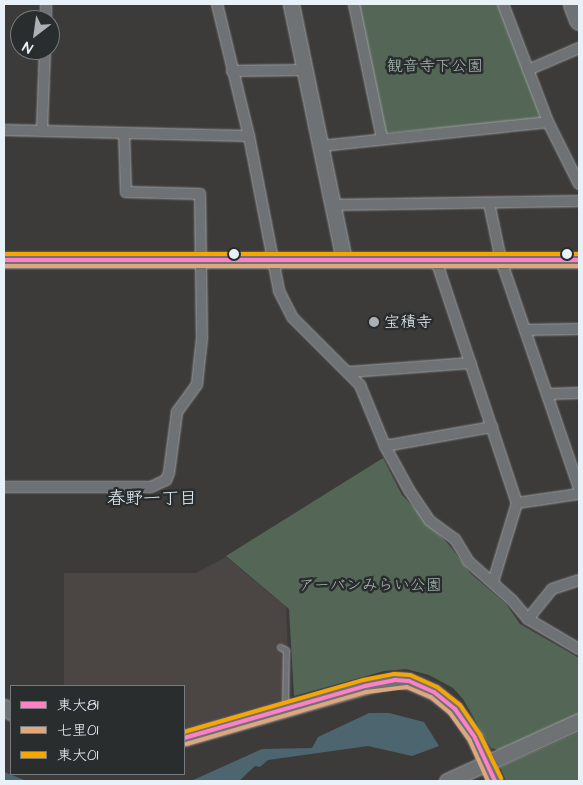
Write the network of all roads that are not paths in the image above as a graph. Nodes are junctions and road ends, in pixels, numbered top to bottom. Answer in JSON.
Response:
{"nodes":[{"id":1,"x":216,"y":4,"type":"edge"},
{"id":2,"x":292,"y":4,"type":"edge"},
{"id":3,"x":354,"y":4,"type":"edge"},
{"id":4,"x":502,"y":4,"type":"edge"},
{"id":5,"x":572,"y":4,"type":"edge"},
{"id":6,"x":579,"y":20,"type":"edge"},
{"id":7,"x":579,"y":48,"type":"edge"},
{"id":8,"x":45,"y":60,"type":"edge"},
{"id":9,"x":304,"y":70,"type":"junction"},
{"id":10,"x":528,"y":70,"type":"junction"},
{"id":11,"x":232,"y":71,"type":"junction"},
{"id":12,"x":548,"y":122,"type":"junction"},
{"id":13,"x":4,"y":130,"type":"edge"},
{"id":14,"x":42,"y":131,"type":"junction"},
{"id":15,"x":124,"y":133,"type":"junction"},
{"id":16,"x":249,"y":136,"type":"junction"},
{"id":17,"x":382,"y":138,"type":"junction"},
{"id":18,"x":321,"y":146,"type":"junction"},
{"id":19,"x":579,"y":184,"type":"edge"},
{"id":20,"x":579,"y":201,"type":"edge"},
{"id":21,"x":490,"y":203,"type":"junction"},
{"id":22,"x":335,"y":205,"type":"junction"},
{"id":23,"x":4,"y":260,"type":"edge"},
{"id":24,"x":201,"y":260,"type":"junction"},
{"id":25,"x":274,"y":260,"type":"junction"},
{"id":26,"x":344,"y":260,"type":"junction"},
{"id":27,"x":436,"y":260,"type":"junction"},
{"id":28,"x":501,"y":260,"type":"junction"},
{"id":29,"x":579,"y":260,"type":"edge"},
{"id":30,"x":579,"y":329,"type":"edge"},
{"id":31,"x":525,"y":330,"type":"junction"},
{"id":32,"x":471,"y":363,"type":"junction"},
{"id":33,"x":350,"y":372,"type":"junction"},
{"id":34,"x":579,"y":393,"type":"edge"},
{"id":35,"x":548,"y":394,"type":"junction"},
{"id":36,"x":492,"y":427,"type":"junction"},
{"id":37,"x":385,"y":446,"type":"junction"},
{"id":38,"x":574,"y":454,"type":"edge"},
{"id":39,"x":4,"y":487,"type":"edge"},
{"id":40,"x":579,"y":488,"type":"edge"},
{"id":41,"x":579,"y":494,"type":"edge"},
{"id":42,"x":517,"y":503,"type":"junction"},
{"id":43,"x":579,"y":580,"type":"edge"},
{"id":44,"x":493,"y":582,"type":"junction"},
{"id":45,"x":528,"y":619,"type":"junction"},
{"id":46,"x":280,"y":647,"type":"dead end"},
{"id":47,"x":579,"y":649,"type":"edge"},
{"id":48,"x":285,"y":710,"type":"junction"},
{"id":49,"x":579,"y":722,"type":"edge"},
{"id":50,"x":185,"y":738,"type":"edge"},
{"id":51,"x":488,"y":764,"type":"junction"},
{"id":52,"x":447,"y":781,"type":"edge"},
{"id":53,"x":495,"y":781,"type":"edge"}],
"edges":[{"from":1,"to":11,"type":"street"},
{"from":2,"to":9,"type":"street"},
{"from":3,"to":17,"type":"street"},
{"from":4,"to":10,"type":"street"},
{"from":5,"to":6,"type":"highway"},
{"from":7,"to":10,"type":"street"},
{"from":8,"to":14,"type":"street"},
{"from":9,"to":11,"type":"street"},
{"from":9,"to":18,"type":"street"},
{"from":10,"to":12,"type":"street"},
{"from":11,"to":16,"type":"street"},
{"from":12,"to":17,"type":"street"},
{"from":12,"to":19,"type":"street"},
{"from":13,"to":14,"type":"street"},
{"from":14,"to":15,"type":"street"},
{"from":15,"to":16,"type":"street"},
{"from":15,"to":24,"type":"street"},
{"from":16,"to":25,"type":"street"},
{"from":17,"to":18,"type":"street"},
{"from":18,"to":22,"type":"street"},
{"from":20,"to":21,"type":"street"},
{"from":21,"to":22,"type":"street"},
{"from":21,"to":28,"type":"street"},
{"from":22,"to":26,"type":"street"},
{"from":23,"to":24,"type":"street"},
{"from":24,"to":25,"type":"street"},
{"from":24,"to":39,"type":"street"},
{"from":25,"to":26,"type":"street"},
{"from":25,"to":33,"type":"street"},
{"from":26,"to":27,"type":"street"},
{"from":27,"to":28,"type":"street"},
{"from":27,"to":32,"type":"street"},
{"from":28,"to":29,"type":"street"},
{"from":28,"to":31,"type":"street"},
{"from":30,"to":31,"type":"street"},
{"from":31,"to":35,"type":"street"},
{"from":32,"to":33,"type":"street"},
{"from":32,"to":36,"type":"street"},
{"from":33,"to":37,"type":"street"},
{"from":34,"to":35,"type":"street"},
{"from":35,"to":38,"type":"street"},
{"from":36,"to":37,"type":"street"},
{"from":36,"to":42,"type":"street"},
{"from":37,"to":44,"type":"street"},
{"from":38,"to":40,"type":"street"},
{"from":41,"to":42,"type":"street"},
{"from":42,"to":44,"type":"street"},
{"from":43,"to":45,"type":"street"},
{"from":44,"to":45,"type":"street"},
{"from":45,"to":47,"type":"street"},
{"from":46,"to":48,"type":"lane"},
{"from":48,"to":50,"type":"street"},
{"from":48,"to":51,"type":"street"},
{"from":49,"to":51,"type":"street"},
{"from":51,"to":52,"type":"street"},
{"from":51,"to":53,"type":"street"}]}
